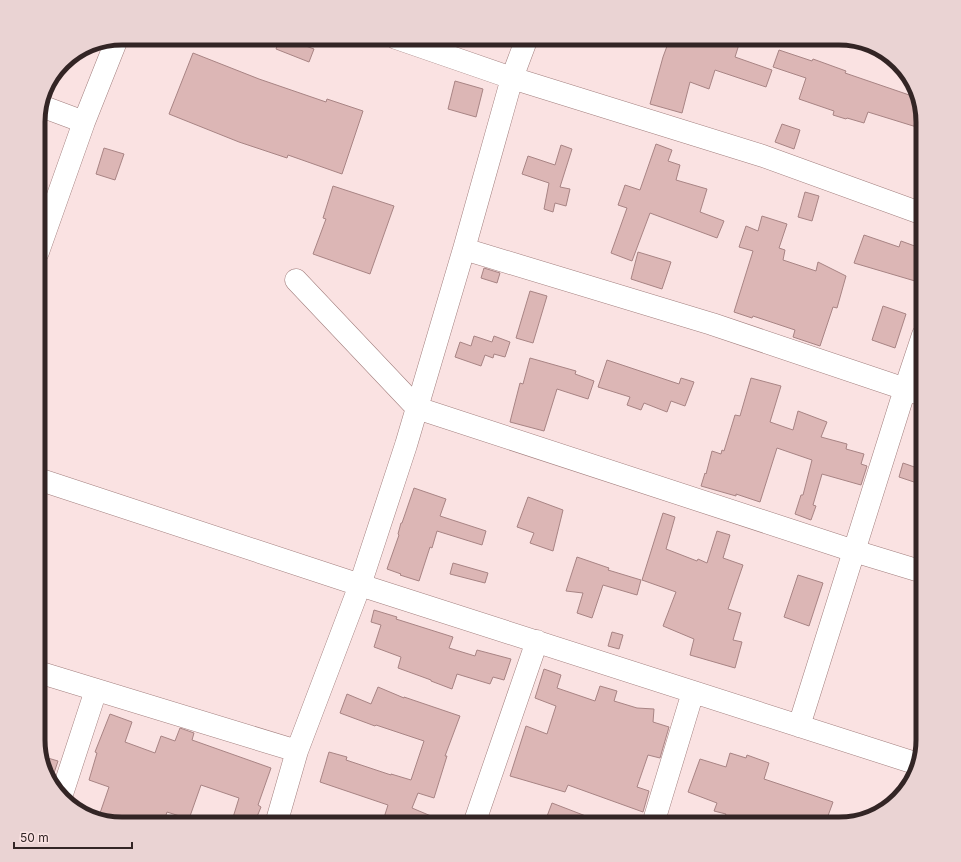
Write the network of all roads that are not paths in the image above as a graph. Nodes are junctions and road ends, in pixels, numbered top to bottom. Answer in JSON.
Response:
{"nodes":[{"id":1,"x":416,"y":45,"type":"edge"},
{"id":2,"x":524,"y":45,"type":"edge"},
{"id":3,"x":114,"y":46,"type":"edge"},
{"id":4,"x":512,"y":78,"type":"junction"},
{"id":5,"x":47,"y":108,"type":"edge"},
{"id":6,"x":84,"y":122,"type":"junction"},
{"id":7,"x":916,"y":211,"type":"edge"},
{"id":8,"x":45,"y":232,"type":"edge"},
{"id":9,"x":464,"y":249,"type":"junction"},
{"id":10,"x":296,"y":280,"type":"dead end"},
{"id":11,"x":916,"y":379,"type":"edge"},
{"id":12,"x":914,"y":392,"type":"edge"},
{"id":13,"x":417,"y":408,"type":"junction"},
{"id":14,"x":45,"y":481,"type":"edge"},
{"id":15,"x":854,"y":551,"type":"junction"},
{"id":16,"x":916,"y":570,"type":"edge"},
{"id":17,"x":360,"y":586,"type":"junction"},
{"id":18,"x":537,"y":641,"type":"junction"},
{"id":19,"x":45,"y":674,"type":"edge"},
{"id":20,"x":96,"y":690,"type":"junction"},
{"id":21,"x":693,"y":692,"type":"junction"},
{"id":22,"x":799,"y":726,"type":"junction"},
{"id":23,"x":297,"y":751,"type":"junction"},
{"id":24,"x":912,"y":762,"type":"edge"},
{"id":25,"x":63,"y":789,"type":"edge"},
{"id":26,"x":278,"y":817,"type":"edge"},
{"id":27,"x":476,"y":817,"type":"edge"},
{"id":28,"x":655,"y":817,"type":"edge"}],
"edges":[{"from":1,"to":4,"type":"street"},
{"from":2,"to":4,"type":"street"},
{"from":3,"to":6,"type":"street"},
{"from":4,"to":7,"type":"street"},
{"from":4,"to":9,"type":"street"},
{"from":5,"to":6,"type":"street"},
{"from":6,"to":8,"type":"street"},
{"from":9,"to":12,"type":"street"},
{"from":9,"to":13,"type":"street"},
{"from":10,"to":13,"type":"street"},
{"from":11,"to":12,"type":"street"},
{"from":12,"to":15,"type":"street"},
{"from":13,"to":15,"type":"street"},
{"from":13,"to":17,"type":"street"},
{"from":14,"to":17,"type":"street"},
{"from":15,"to":16,"type":"street"},
{"from":15,"to":22,"type":"street"},
{"from":17,"to":18,"type":"street"},
{"from":17,"to":23,"type":"street"},
{"from":18,"to":21,"type":"street"},
{"from":18,"to":27,"type":"street"},
{"from":19,"to":20,"type":"street"},
{"from":20,"to":23,"type":"street"},
{"from":20,"to":25,"type":"street"},
{"from":21,"to":22,"type":"street"},
{"from":21,"to":28,"type":"street"},
{"from":22,"to":24,"type":"street"},
{"from":23,"to":26,"type":"street"}]}
